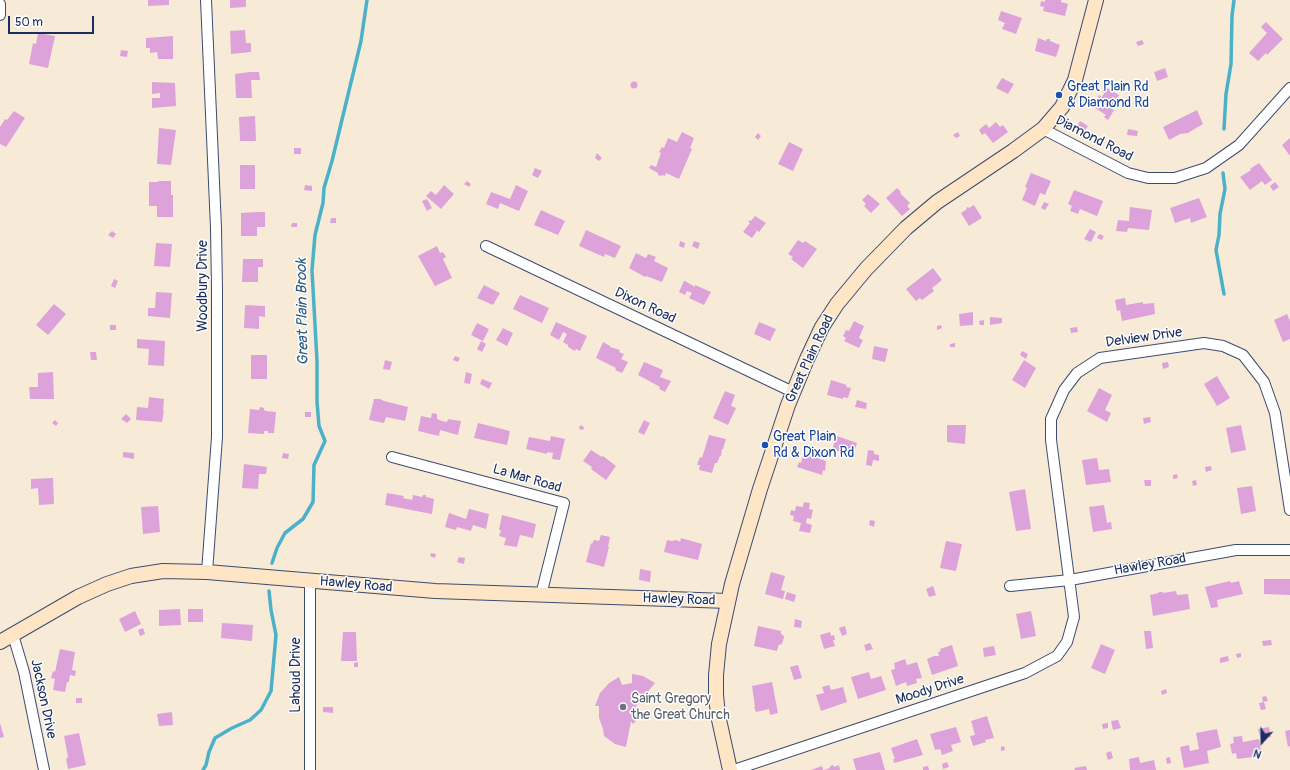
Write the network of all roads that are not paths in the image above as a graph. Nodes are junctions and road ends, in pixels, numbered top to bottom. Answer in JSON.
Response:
{"nodes":[{"id":1,"x":206,"y":0,"type":"edge"},
{"id":2,"x":1096,"y":0,"type":"edge"},
{"id":3,"x":0,"y":4,"type":"edge"},
{"id":4,"x":0,"y":16,"type":"edge"},
{"id":5,"x":1290,"y":88,"type":"edge"},
{"id":6,"x":1043,"y":129,"type":"junction"},
{"id":7,"x":486,"y":246,"type":"dead end"},
{"id":8,"x":793,"y":392,"type":"junction"},
{"id":9,"x":392,"y":457,"type":"dead end"},
{"id":10,"x":1290,"y":510,"type":"edge"},
{"id":11,"x":1290,"y":550,"type":"edge"},
{"id":12,"x":207,"y":572,"type":"junction"},
{"id":13,"x":1070,"y":580,"type":"junction"},
{"id":14,"x":310,"y":581,"type":"junction"},
{"id":15,"x":1010,"y":586,"type":"dead end"},
{"id":16,"x":541,"y":595,"type":"junction"},
{"id":17,"x":728,"y":601,"type":"junction"},
{"id":18,"x":13,"y":635,"type":"junction"},
{"id":19,"x":0,"y":642,"type":"edge"},
{"id":20,"x":44,"y":770,"type":"edge"},
{"id":21,"x":310,"y":770,"type":"edge"},
{"id":22,"x":730,"y":770,"type":"edge"},
{"id":23,"x":734,"y":770,"type":"edge"}],
"edges":[{"from":1,"to":12,"type":"street","name":"Woodbury Drive"},
{"from":2,"to":6,"type":"street","name":"Great Plain Road"},
{"from":3,"to":4,"type":"street"},
{"from":5,"to":6,"type":"street","name":"Diamond Road"},
{"from":6,"to":8,"type":"street","name":"Great Plain Road"},
{"from":7,"to":8,"type":"street","name":"Dixon Road"},
{"from":8,"to":17,"type":"street","name":"Great Plain Road"},
{"from":9,"to":16,"type":"street","name":"La Mar Road"},
{"from":10,"to":13,"type":"street","name":"Delview Drive"},
{"from":11,"to":13,"type":"street","name":"Hawley Road"},
{"from":12,"to":14,"type":"street","name":"Hawley Road"},
{"from":12,"to":18,"type":"street","name":"Hawley Road"},
{"from":13,"to":15,"type":"street","name":"Hawley Road"},
{"from":13,"to":23,"type":"street","name":"Moody Drive"},
{"from":14,"to":16,"type":"street","name":"Hawley Road"},
{"from":14,"to":21,"type":"street","name":"Lahoud Drive"},
{"from":16,"to":17,"type":"street","name":"Hawley Road"},
{"from":17,"to":22,"type":"street","name":"Great Plain Road"},
{"from":18,"to":19,"type":"street","name":"Hawley Road"},
{"from":18,"to":20,"type":"street","name":"Jackson Drive"}]}
